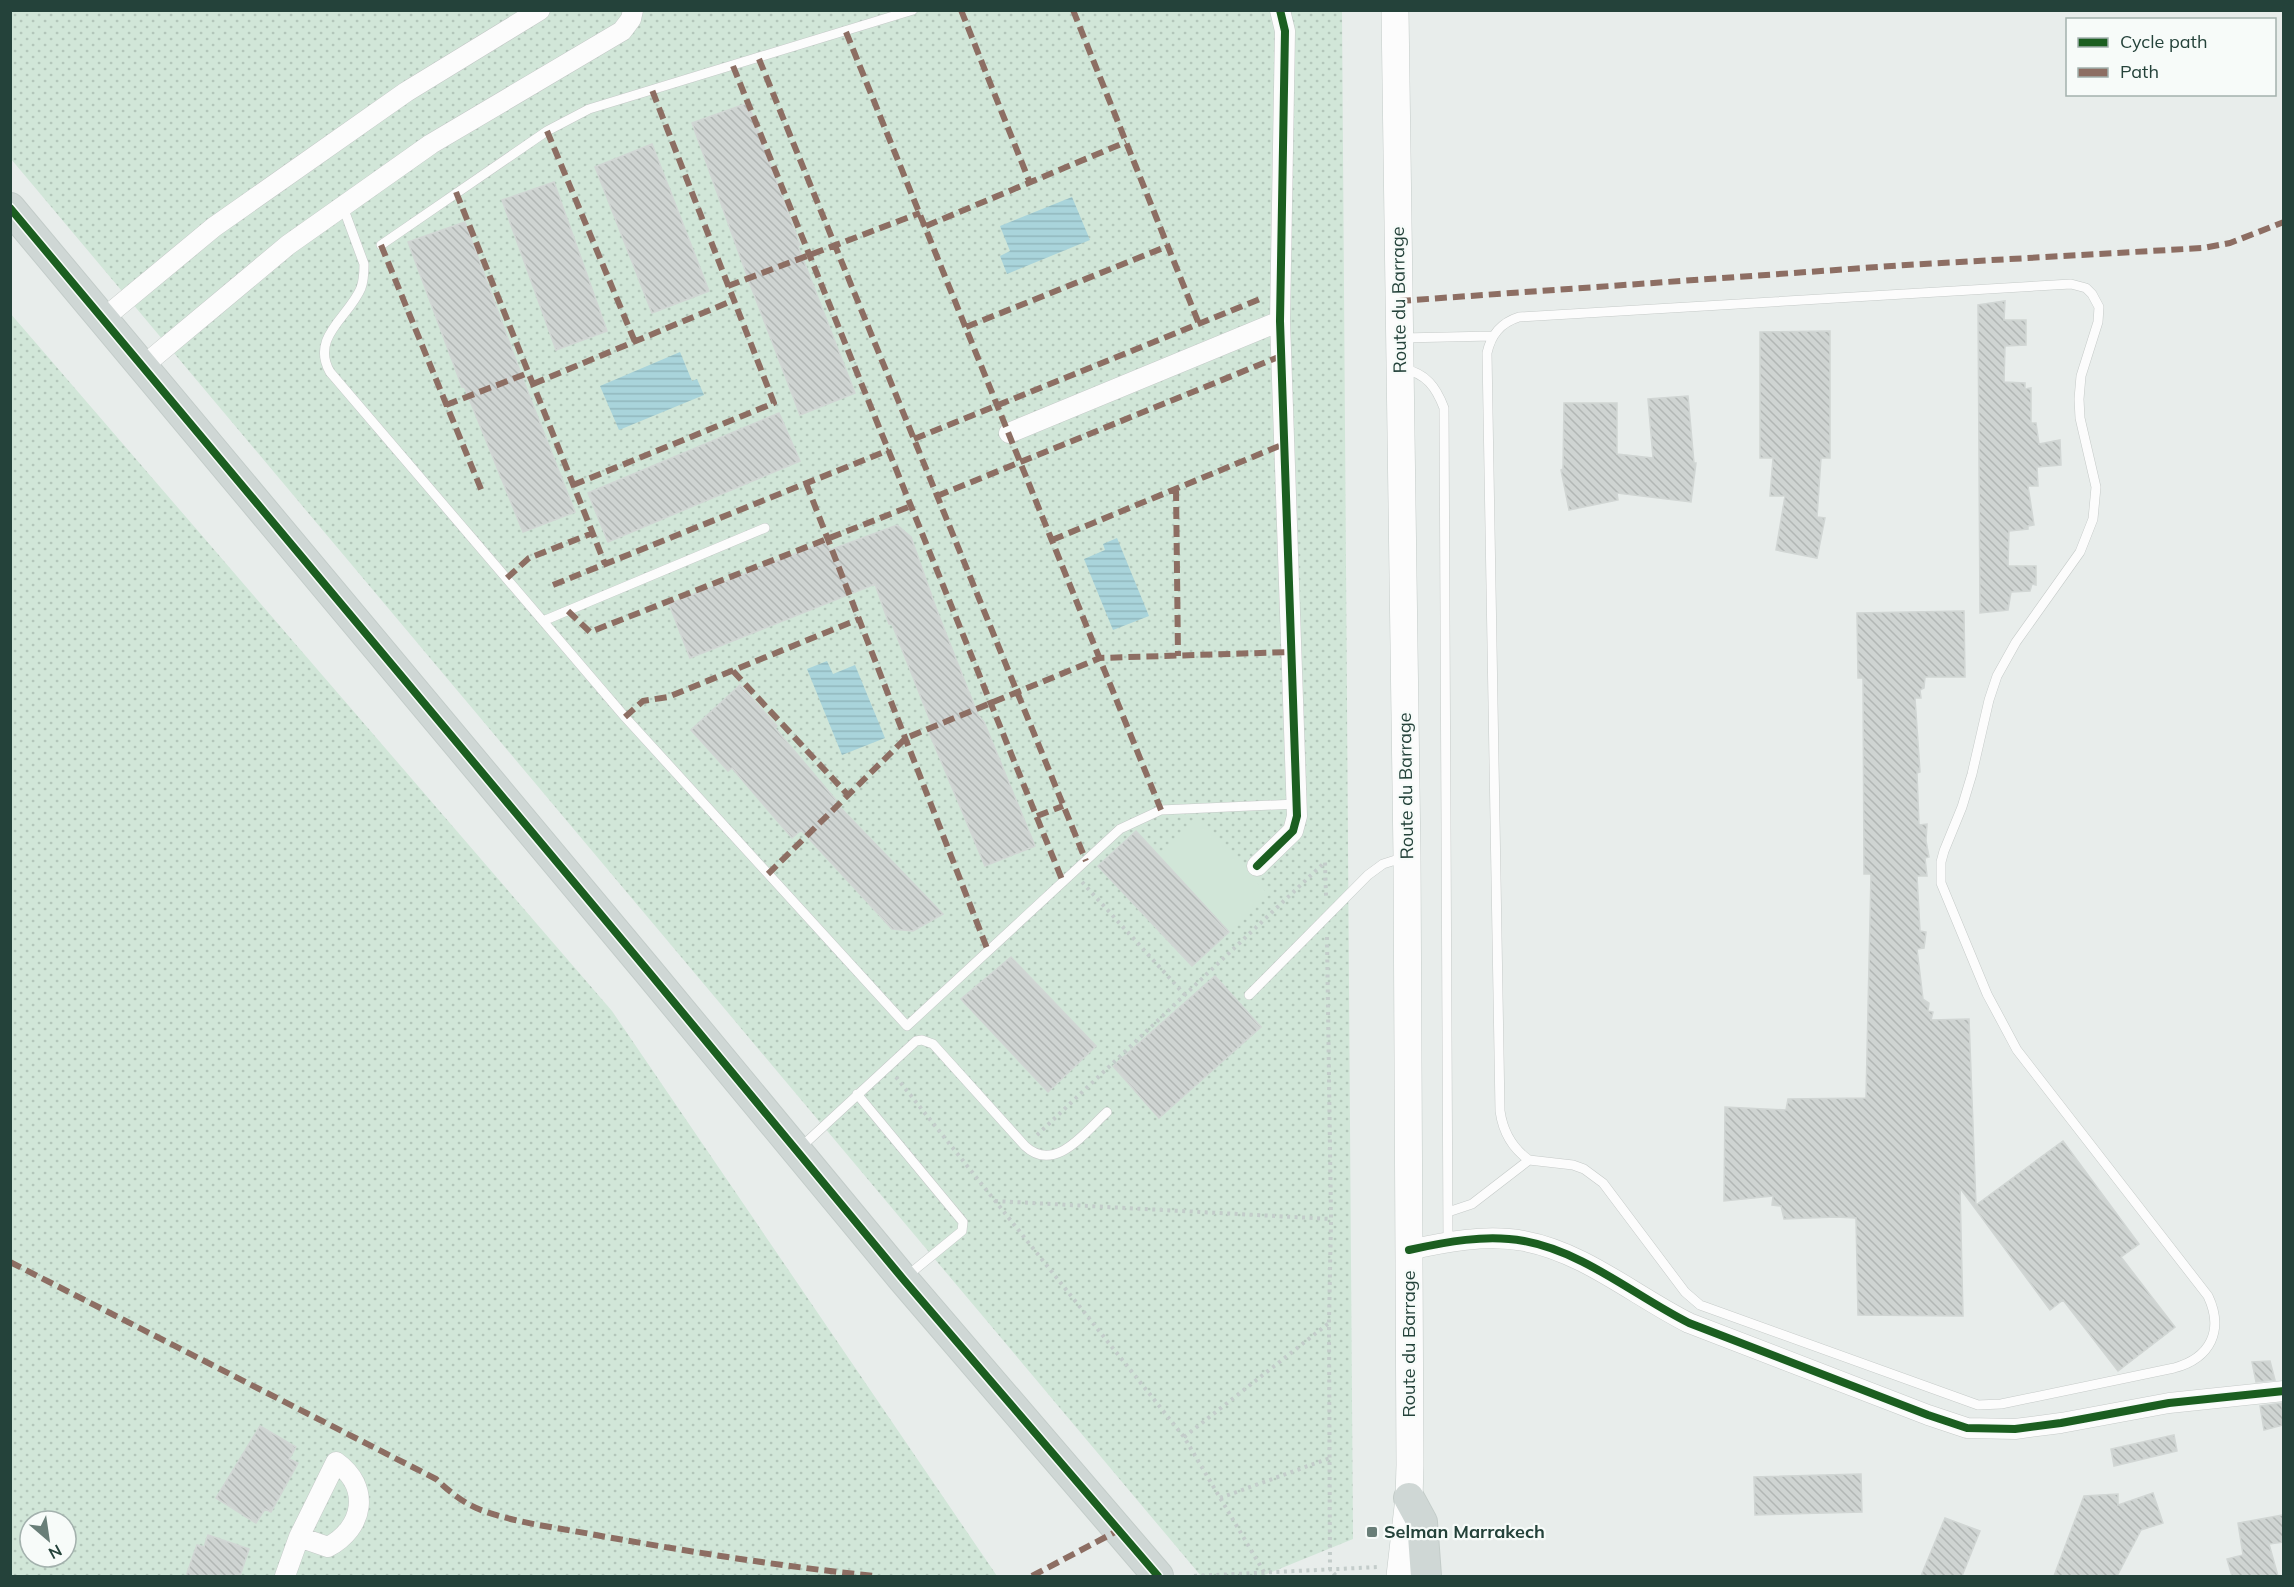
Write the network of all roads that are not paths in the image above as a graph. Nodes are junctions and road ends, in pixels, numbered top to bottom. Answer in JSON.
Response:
{"nodes":[{"id":1,"x":540,"y":10,"type":"edge"},
{"id":2,"x":633,"y":10,"type":"edge"},
{"id":3,"x":913,"y":10,"type":"edge"},
{"id":4,"x":1280,"y":10,"type":"edge"},
{"id":5,"x":1395,"y":10,"type":"edge"},
{"id":6,"x":343,"y":207,"type":"junction"},
{"id":7,"x":10,"y":208,"type":"edge"},
{"id":8,"x":381,"y":245,"type":"dead end"},
{"id":9,"x":103,"y":319,"type":"junction"},
{"id":10,"x":1280,"y":321,"type":"junction"},
{"id":11,"x":1492,"y":336,"type":"junction"},
{"id":12,"x":1399,"y":338,"type":"junction"},
{"id":13,"x":143,"y":366,"type":"junction"},
{"id":14,"x":1400,"y":368,"type":"junction"},
{"id":15,"x":1009,"y":433,"type":"dead end"},
{"id":16,"x":765,"y":528,"type":"dead end"},
{"id":17,"x":543,"y":621,"type":"junction"},
{"id":18,"x":1296,"y":804,"type":"junction"},
{"id":19,"x":1407,"y":857,"type":"junction"},
{"id":20,"x":1257,"y":866,"type":"dead end"},
{"id":21,"x":1249,"y":995,"type":"dead end"},
{"id":22,"x":858,"y":1094,"type":"junction"},
{"id":23,"x":1107,"y":1112,"type":"dead end"},
{"id":24,"x":797,"y":1151,"type":"junction"},
{"id":25,"x":1529,"y":1161,"type":"junction"},
{"id":26,"x":1448,"y":1212,"type":"junction"},
{"id":27,"x":1448,"y":1242,"type":"junction"},
{"id":28,"x":1408,"y":1250,"type":"junction"},
{"id":29,"x":903,"y":1280,"type":"junction"},
{"id":30,"x":2283,"y":1390,"type":"edge"},
{"id":31,"x":1409,"y":1498,"type":"joint"},
{"id":32,"x":299,"y":1538,"type":"dead end"},
{"id":33,"x":1405,"y":1571,"type":"edge"},
{"id":34,"x":285,"y":1576,"type":"edge"},
{"id":35,"x":1158,"y":1576,"type":"edge"}],
"edges":[{"from":1,"to":9,"type":"street"},
{"from":2,"to":6,"type":"street"},
{"from":3,"to":8,"type":"lane"},
{"from":4,"to":10,"type":"street"},
{"from":5,"to":12,"type":"main road","name":"Route du Barrage"},
{"from":6,"to":13,"type":"street"},
{"from":6,"to":17,"type":"lane"},
{"from":7,"to":9,"type":"main road"},
{"from":9,"to":13,"type":"main road"},
{"from":10,"to":15,"type":"street"},
{"from":10,"to":18,"type":"street"},
{"from":11,"to":12,"type":"lane"},
{"from":11,"to":25,"type":"lane"},
{"from":11,"to":25,"type":"lane"},
{"from":12,"to":14,"type":"main road","name":"Route du Barrage"},
{"from":13,"to":24,"type":"main road"},
{"from":14,"to":19,"type":"main road","name":"Route du Barrage"},
{"from":14,"to":26,"type":"lane"},
{"from":16,"to":17,"type":"lane"},
{"from":17,"to":18,"type":"lane"},
{"from":18,"to":20,"type":"street"},
{"from":19,"to":21,"type":"lane"},
{"from":19,"to":28,"type":"main road","name":"Route du Barrage"},
{"from":22,"to":23,"type":"lane"},
{"from":22,"to":24,"type":"lane"},
{"from":22,"to":29,"type":"lane"},
{"from":24,"to":29,"type":"main road"},
{"from":25,"to":26,"type":"lane"},
{"from":26,"to":27,"type":"lane"},
{"from":27,"to":28,"type":"street"},
{"from":27,"to":30,"type":"street"},
{"from":28,"to":31,"type":"main road","name":"Route du Barrage"},
{"from":29,"to":35,"type":"main road"},
{"from":31,"to":33,"type":"main road"},
{"from":32,"to":34,"type":"street"}]}
